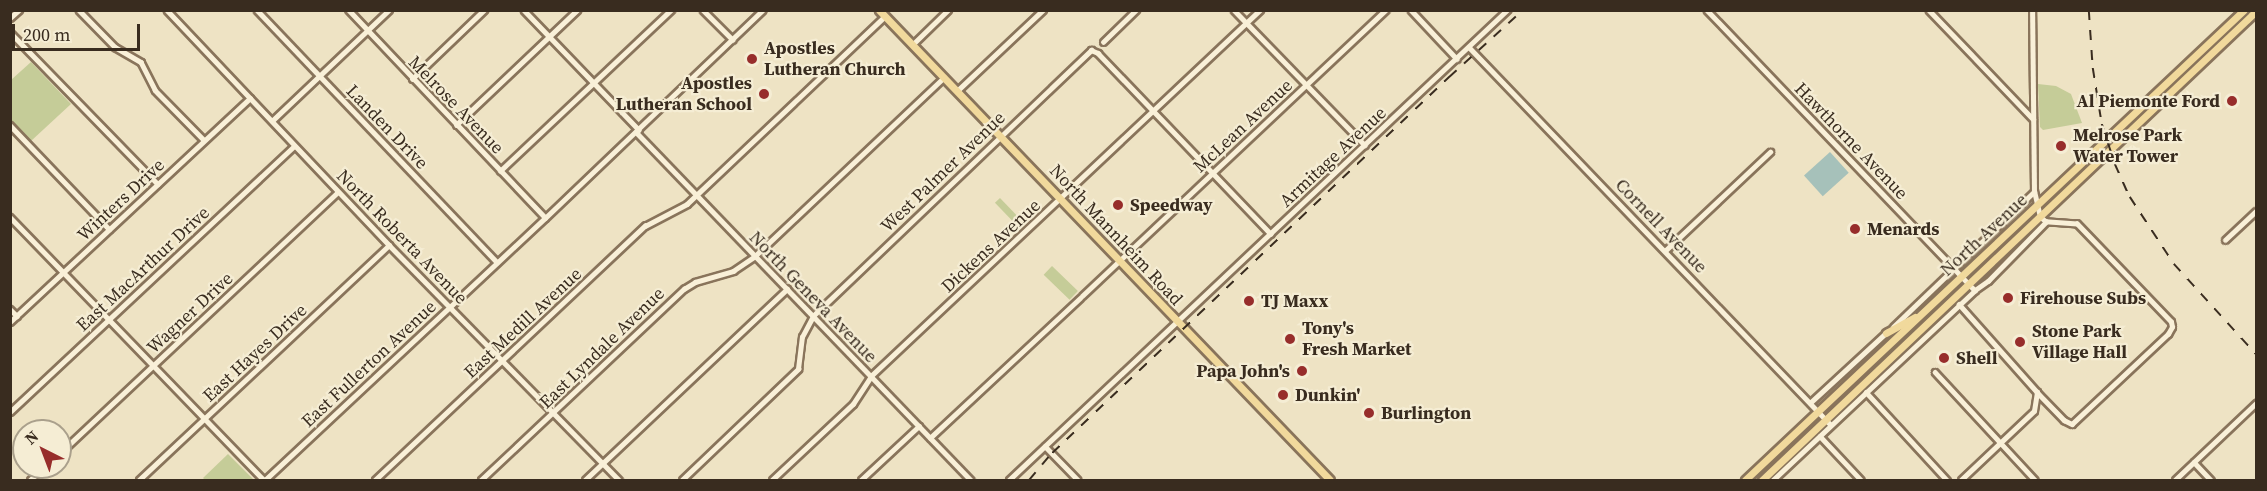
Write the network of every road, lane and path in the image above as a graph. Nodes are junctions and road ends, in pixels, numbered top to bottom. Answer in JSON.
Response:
{"nodes":[{"id":1,"x":19,"y":10,"type":"edge"},
{"id":2,"x":79,"y":10,"type":"edge"},
{"id":3,"x":166,"y":10,"type":"edge"},
{"id":4,"x":257,"y":10,"type":"edge"},
{"id":5,"x":348,"y":10,"type":"edge"},
{"id":6,"x":389,"y":10,"type":"edge"},
{"id":7,"x":484,"y":10,"type":"edge"},
{"id":8,"x":524,"y":10,"type":"edge"},
{"id":9,"x":577,"y":10,"type":"edge"},
{"id":10,"x":671,"y":10,"type":"edge"},
{"id":11,"x":703,"y":10,"type":"edge"},
{"id":12,"x":764,"y":10,"type":"edge"},
{"id":13,"x":948,"y":10,"type":"edge"},
{"id":14,"x":1043,"y":10,"type":"edge"},
{"id":15,"x":1136,"y":10,"type":"edge"},
{"id":16,"x":1234,"y":10,"type":"edge"},
{"id":17,"x":1260,"y":10,"type":"edge"},
{"id":18,"x":1385,"y":10,"type":"edge"},
{"id":19,"x":1411,"y":10,"type":"edge"},
{"id":20,"x":1707,"y":10,"type":"edge"},
{"id":21,"x":1929,"y":10,"type":"edge"},
{"id":22,"x":2032,"y":10,"type":"edge"},
{"id":23,"x":2244,"y":10,"type":"edge"},
{"id":24,"x":1504,"y":11,"type":"edge"},
{"id":25,"x":2256,"y":11,"type":"edge"},
{"id":26,"x":882,"y":13,"type":"edge"},
{"id":27,"x":10,"y":18,"type":"edge"},
{"id":28,"x":1247,"y":23,"type":"junction"},
{"id":29,"x":367,"y":31,"type":"junction"},
{"id":30,"x":10,"y":32,"type":"edge"},
{"id":31,"x":2219,"y":33,"type":"junction"},
{"id":32,"x":549,"y":37,"type":"junction"},
{"id":33,"x":732,"y":40,"type":"junction"},
{"id":34,"x":2226,"y":40,"type":"junction"},
{"id":35,"x":1103,"y":42,"type":"dead end"},
{"id":36,"x":912,"y":45,"type":"junction"},
{"id":37,"x":1469,"y":47,"type":"junction"},
{"id":38,"x":2192,"y":58,"type":"junction"},
{"id":39,"x":1457,"y":59,"type":"junction"},
{"id":40,"x":2199,"y":66,"type":"junction"},
{"id":41,"x":320,"y":76,"type":"junction"},
{"id":42,"x":944,"y":77,"type":"junction"},
{"id":43,"x":412,"y":79,"type":"junction"},
{"id":44,"x":593,"y":83,"type":"junction"},
{"id":45,"x":1306,"y":84,"type":"junction"},
{"id":46,"x":957,"y":91,"type":"junction"},
{"id":47,"x":250,"y":98,"type":"junction"},
{"id":48,"x":1154,"y":111,"type":"junction"},
{"id":49,"x":2033,"y":119,"type":"junction"},
{"id":50,"x":272,"y":121,"type":"junction"},
{"id":51,"x":10,"y":125,"type":"edge"},
{"id":52,"x":456,"y":125,"type":"junction"},
{"id":53,"x":637,"y":131,"type":"junction"},
{"id":54,"x":1000,"y":136,"type":"junction"},
{"id":55,"x":204,"y":140,"type":"junction"},
{"id":56,"x":1365,"y":145,"type":"junction"},
{"id":57,"x":294,"y":146,"type":"junction"},
{"id":58,"x":1770,"y":152,"type":"dead end"},
{"id":59,"x":500,"y":171,"type":"junction"},
{"id":60,"x":1213,"y":173,"type":"junction"},
{"id":61,"x":158,"y":184,"type":"junction"},
{"id":62,"x":338,"y":192,"type":"junction"},
{"id":63,"x":2034,"y":192,"type":"junction"},
{"id":64,"x":696,"y":195,"type":"junction"},
{"id":65,"x":1062,"y":199,"type":"junction"},
{"id":66,"x":2037,"y":205,"type":"junction"},
{"id":67,"x":2256,"y":210,"type":"edge"},
{"id":68,"x":10,"y":217,"type":"edge"},
{"id":69,"x":545,"y":218,"type":"junction"},
{"id":70,"x":2043,"y":220,"type":"junction"},
{"id":71,"x":109,"y":229,"type":"junction"},
{"id":72,"x":1271,"y":234,"type":"junction"},
{"id":73,"x":2225,"y":240,"type":"dead end"},
{"id":74,"x":389,"y":245,"type":"junction"},
{"id":75,"x":1666,"y":250,"type":"junction"},
{"id":76,"x":754,"y":256,"type":"junction"},
{"id":77,"x":1120,"y":261,"type":"junction"},
{"id":78,"x":497,"y":262,"type":"junction"},
{"id":79,"x":1954,"y":268,"type":"junction"},
{"id":80,"x":64,"y":272,"type":"junction"},
{"id":81,"x":1962,"y":276,"type":"junction"},
{"id":82,"x":1972,"y":287,"type":"junction"},
{"id":83,"x":787,"y":289,"type":"junction"},
{"id":84,"x":1959,"y":304,"type":"junction"},
{"id":85,"x":451,"y":306,"type":"junction"},
{"id":86,"x":1929,"y":307,"type":"junction"},
{"id":87,"x":10,"y":309,"type":"edge"},
{"id":88,"x":17,"y":316,"type":"junction"},
{"id":89,"x":813,"y":316,"type":"junction"},
{"id":90,"x":1935,"y":316,"type":"junction"},
{"id":91,"x":109,"y":319,"type":"junction"},
{"id":92,"x":10,"y":322,"type":"edge"},
{"id":93,"x":1178,"y":322,"type":"junction"},
{"id":94,"x":1936,"y":326,"type":"junction"},
{"id":95,"x":1886,"y":333,"type":"junction"},
{"id":96,"x":1914,"y":350,"type":"junction"},
{"id":97,"x":1899,"y":351,"type":"junction"},
{"id":98,"x":502,"y":360,"type":"junction"},
{"id":99,"x":153,"y":365,"type":"junction"},
{"id":100,"x":1935,"y":372,"type":"dead end"},
{"id":101,"x":871,"y":376,"type":"junction"},
{"id":102,"x":1866,"y":392,"type":"junction"},
{"id":103,"x":2037,"y":392,"type":"junction"},
{"id":104,"x":1810,"y":403,"type":"junction"},
{"id":105,"x":2256,"y":403,"type":"edge"},
{"id":106,"x":1818,"y":411,"type":"junction"},
{"id":107,"x":10,"y":412,"type":"edge"},
{"id":108,"x":553,"y":414,"type":"junction"},
{"id":109,"x":204,"y":419,"type":"junction"},
{"id":110,"x":1829,"y":422,"type":"junction"},
{"id":111,"x":919,"y":426,"type":"junction"},
{"id":112,"x":1820,"y":436,"type":"junction"},
{"id":113,"x":930,"y":438,"type":"junction"},
{"id":114,"x":72,"y":442,"type":"edge"},
{"id":115,"x":2001,"y":443,"type":"junction"},
{"id":116,"x":1045,"y":446,"type":"junction"},
{"id":117,"x":2194,"y":462,"type":"junction"},
{"id":118,"x":603,"y":464,"type":"junction"},
{"id":119,"x":139,"y":480,"type":"edge"},
{"id":120,"x":264,"y":480,"type":"edge"},
{"id":121,"x":375,"y":480,"type":"edge"},
{"id":122,"x":481,"y":480,"type":"edge"},
{"id":123,"x":585,"y":480,"type":"edge"},
{"id":124,"x":619,"y":480,"type":"edge"},
{"id":125,"x":682,"y":480,"type":"edge"},
{"id":126,"x":772,"y":480,"type":"edge"},
{"id":127,"x":861,"y":480,"type":"edge"},
{"id":128,"x":971,"y":480,"type":"edge"},
{"id":129,"x":1009,"y":480,"type":"edge"},
{"id":130,"x":1078,"y":480,"type":"edge"},
{"id":131,"x":1330,"y":480,"type":"edge"},
{"id":132,"x":1745,"y":480,"type":"edge"},
{"id":133,"x":1762,"y":480,"type":"edge"},
{"id":134,"x":1773,"y":480,"type":"edge"},
{"id":135,"x":1861,"y":480,"type":"edge"},
{"id":136,"x":1947,"y":480,"type":"edge"},
{"id":137,"x":1961,"y":480,"type":"edge"},
{"id":138,"x":2035,"y":480,"type":"edge"},
{"id":139,"x":2175,"y":480,"type":"edge"},
{"id":140,"x":2211,"y":480,"type":"edge"}],
"edges":[{"from":1,"to":27,"type":"street"},
{"from":2,"to":55,"type":"street"},
{"from":3,"to":47,"type":"street","name":"North Roberta Avenue"},
{"from":4,"to":41,"type":"street","name":"Landen Drive"},
{"from":5,"to":29,"type":"street","name":"Melrose Avenue"},
{"from":6,"to":29,"type":"street"},
{"from":7,"to":43,"type":"street"},
{"from":8,"to":32,"type":"street","name":"North Geneva Avenue"},
{"from":9,"to":32,"type":"street"},
{"from":10,"to":44,"type":"street"},
{"from":11,"to":33,"type":"street"},
{"from":12,"to":33,"type":"street"},
{"from":13,"to":36,"type":"street"},
{"from":14,"to":46,"type":"street"},
{"from":15,"to":35,"type":"street"},
{"from":16,"to":28,"type":"street"},
{"from":17,"to":28,"type":"street","name":"Dickens Avenue"},
{"from":18,"to":45,"type":"street","name":"McLean Avenue"},
{"from":19,"to":39,"type":"street"},
{"from":20,"to":79,"type":"street","name":"Hawthorne Avenue"},
{"from":21,"to":49,"type":"street"},
{"from":22,"to":49,"type":"street"},
{"from":23,"to":31,"type":"main road","name":"North Avenue"},
{"from":24,"to":37,"type":"street","name":"Armitage Avenue"},
{"from":25,"to":34,"type":"main road","name":"North Avenue"},
{"from":26,"to":36,"type":"main road","name":"North Mannheim Road"},
{"from":26,"to":64,"type":"street","name":"East Medill Avenue"},
{"from":28,"to":45,"type":"street"},
{"from":28,"to":48,"type":"street","name":"Dickens Avenue"},
{"from":29,"to":41,"type":"street"},
{"from":29,"to":43,"type":"street","name":"Melrose Avenue"},
{"from":30,"to":61,"type":"street"},
{"from":31,"to":34,"type":"main road"},
{"from":31,"to":38,"type":"main road","name":"North Avenue"},
{"from":32,"to":44,"type":"street","name":"North Geneva Avenue"},
{"from":32,"to":52,"type":"street"},
{"from":33,"to":53,"type":"street"},
{"from":34,"to":40,"type":"main road","name":"North Avenue"},
{"from":36,"to":42,"type":"main road","name":"North Mannheim Road"},
{"from":37,"to":39,"type":"street","name":"Armitage Avenue"},
{"from":37,"to":75,"type":"street","name":"Cornell Avenue"},
{"from":38,"to":40,"type":"main road"},
{"from":38,"to":66,"type":"main road","name":"North Avenue"},
{"from":39,"to":56,"type":"street","name":"Armitage Avenue"},
{"from":40,"to":70,"type":"main road","name":"North Avenue"},
{"from":41,"to":50,"type":"street"},
{"from":41,"to":78,"type":"street","name":"Landen Drive"},
{"from":42,"to":46,"type":"main road","name":"North Mannheim Road"},
{"from":42,"to":76,"type":"street","name":"East Lyndale Avenue"},
{"from":43,"to":52,"type":"street","name":"Melrose Avenue"},
{"from":44,"to":53,"type":"street","name":"North Geneva Avenue"},
{"from":44,"to":59,"type":"street"},
{"from":45,"to":56,"type":"street"},
{"from":45,"to":60,"type":"street","name":"McLean Avenue"},
{"from":46,"to":54,"type":"main road","name":"North Mannheim Road"},
{"from":47,"to":50,"type":"street","name":"North Roberta Avenue"},
{"from":47,"to":55,"type":"street","name":"Winters Drive"},
{"from":48,"to":54,"type":"street","name":"West Palmer Avenue"},
{"from":48,"to":60,"type":"street"},
{"from":48,"to":65,"type":"street","name":"Dickens Avenue"},
{"from":49,"to":63,"type":"street"},
{"from":50,"to":57,"type":"street","name":"North Roberta Avenue"},
{"from":51,"to":71,"type":"street"},
{"from":52,"to":59,"type":"street","name":"Melrose Avenue"},
{"from":53,"to":64,"type":"street","name":"North Geneva Avenue"},
{"from":53,"to":69,"type":"street"},
{"from":54,"to":65,"type":"main road","name":"North Mannheim Road"},
{"from":54,"to":89,"type":"street","name":"West Palmer Avenue"},
{"from":55,"to":61,"type":"street","name":"Winters Drive"},
{"from":56,"to":72,"type":"street","name":"Armitage Avenue"},
{"from":57,"to":62,"type":"street","name":"North Roberta Avenue"},
{"from":57,"to":91,"type":"street","name":"East MacArthur Drive"},
{"from":58,"to":75,"type":"street"},
{"from":59,"to":69,"type":"street","name":"Melrose Avenue"},
{"from":60,"to":72,"type":"street"},
{"from":60,"to":77,"type":"street","name":"McLean Avenue"},
{"from":61,"to":71,"type":"street","name":"Winters Drive"},
{"from":62,"to":74,"type":"street","name":"North Roberta Avenue"},
{"from":62,"to":99,"type":"street","name":"Wagner Drive"},
{"from":63,"to":66,"type":"street"},
{"from":63,"to":79,"type":"street","name":"North Avenue"},
{"from":64,"to":76,"type":"street","name":"North Geneva Avenue"},
{"from":64,"to":98,"type":"street","name":"East Medill Avenue"},
{"from":65,"to":77,"type":"main road","name":"North Mannheim Road"},
{"from":65,"to":101,"type":"street","name":"Dickens Avenue"},
{"from":66,"to":70,"type":"street"},
{"from":66,"to":81,"type":"main road","name":"North Avenue"},
{"from":67,"to":73,"type":"street"},
{"from":68,"to":80,"type":"street"},
{"from":69,"to":78,"type":"street","name":"East Fullerton Avenue"},
{"from":70,"to":82,"type":"main road","name":"North Avenue"},
{"from":70,"to":103,"type":"street"},
{"from":71,"to":80,"type":"street","name":"Winters Drive"},
{"from":72,"to":93,"type":"street","name":"Armitage Avenue"},
{"from":74,"to":85,"type":"street","name":"North Roberta Avenue"},
{"from":74,"to":109,"type":"street","name":"East Hayes Drive"},
{"from":75,"to":104,"type":"street","name":"Cornell Avenue"},
{"from":76,"to":83,"type":"street","name":"North Geneva Avenue"},
{"from":76,"to":108,"type":"street","name":"East Lyndale Avenue"},
{"from":77,"to":93,"type":"main road","name":"North Mannheim Road"},
{"from":77,"to":113,"type":"street","name":"McLean Avenue"},
{"from":78,"to":85,"type":"street","name":"East Fullerton Avenue"},
{"from":79,"to":81,"type":"street","name":"Hawthorne Avenue"},
{"from":79,"to":95,"type":"street","name":"North Avenue"},
{"from":80,"to":88,"type":"street","name":"Winters Drive"},
{"from":80,"to":91,"type":"street"},
{"from":81,"to":82,"type":"street","name":"Hawthorne Avenue"},
{"from":81,"to":86,"type":"main road","name":"North Avenue"},
{"from":82,"to":84,"type":"street","name":"North Avenue"},
{"from":82,"to":90,"type":"main road","name":"North Avenue"},
{"from":83,"to":89,"type":"street","name":"North Geneva Avenue"},
{"from":83,"to":118,"type":"street"},
{"from":84,"to":94,"type":"street","name":"North Avenue"},
{"from":84,"to":103,"type":"street"},
{"from":85,"to":98,"type":"street","name":"North Roberta Avenue"},
{"from":85,"to":120,"type":"street","name":"East Fullerton Avenue"},
{"from":86,"to":95,"type":"main road"},
{"from":86,"to":106,"type":"main road","name":"North Avenue"},
{"from":87,"to":88,"type":"street"},
{"from":88,"to":92,"type":"street","name":"Winters Drive"},
{"from":89,"to":101,"type":"street","name":"North Geneva Avenue"},
{"from":89,"to":125,"type":"street"},
{"from":90,"to":94,"type":"main road"},
{"from":90,"to":97,"type":"main road","name":"North Avenue"},
{"from":91,"to":99,"type":"street"},
{"from":91,"to":107,"type":"street","name":"East MacArthur Drive"},
{"from":93,"to":116,"type":"street","name":"Armitage Avenue"},
{"from":93,"to":131,"type":"main road","name":"North Mannheim Road"},
{"from":94,"to":96,"type":"street","name":"North Avenue"},
{"from":95,"to":104,"type":"street","name":"North Avenue"},
{"from":96,"to":97,"type":"main road"},
{"from":96,"to":102,"type":"street","name":"North Avenue"},
{"from":97,"to":110,"type":"main road","name":"North Avenue"},
{"from":98,"to":108,"type":"street","name":"North Roberta Avenue"},
{"from":98,"to":121,"type":"street","name":"East Medill Avenue"},
{"from":99,"to":109,"type":"street"},
{"from":99,"to":114,"type":"street","name":"Wagner Drive"},
{"from":100,"to":115,"type":"street"},
{"from":101,"to":111,"type":"street","name":"North Geneva Avenue"},
{"from":101,"to":126,"type":"street","name":"Dickens Avenue"},
{"from":102,"to":110,"type":"street","name":"North Avenue"},
{"from":102,"to":136,"type":"street"},
{"from":103,"to":115,"type":"street"},
{"from":104,"to":106,"type":"street","name":"Cornell Avenue"},
{"from":105,"to":117,"type":"street"},
{"from":106,"to":110,"type":"street","name":"Cornell Avenue"},
{"from":106,"to":132,"type":"main road","name":"North Avenue"},
{"from":108,"to":118,"type":"street","name":"North Roberta Avenue"},
{"from":108,"to":122,"type":"street","name":"East Lyndale Avenue"},
{"from":109,"to":119,"type":"street","name":"East Hayes Drive"},
{"from":109,"to":120,"type":"street"},
{"from":110,"to":112,"type":"street","name":"North Avenue"},
{"from":110,"to":133,"type":"main road","name":"North Avenue"},
{"from":111,"to":113,"type":"street","name":"North Geneva Avenue"},
{"from":111,"to":127,"type":"street"},
{"from":112,"to":134,"type":"street","name":"North Avenue"},
{"from":112,"to":135,"type":"street"},
{"from":113,"to":128,"type":"street","name":"North Geneva Avenue"},
{"from":115,"to":137,"type":"street"},
{"from":115,"to":138,"type":"street"},
{"from":116,"to":129,"type":"street","name":"Armitage Avenue"},
{"from":116,"to":130,"type":"street"},
{"from":117,"to":139,"type":"street"},
{"from":117,"to":140,"type":"street"},
{"from":118,"to":123,"type":"street"},
{"from":118,"to":124,"type":"street","name":"North Roberta Avenue"}]}
